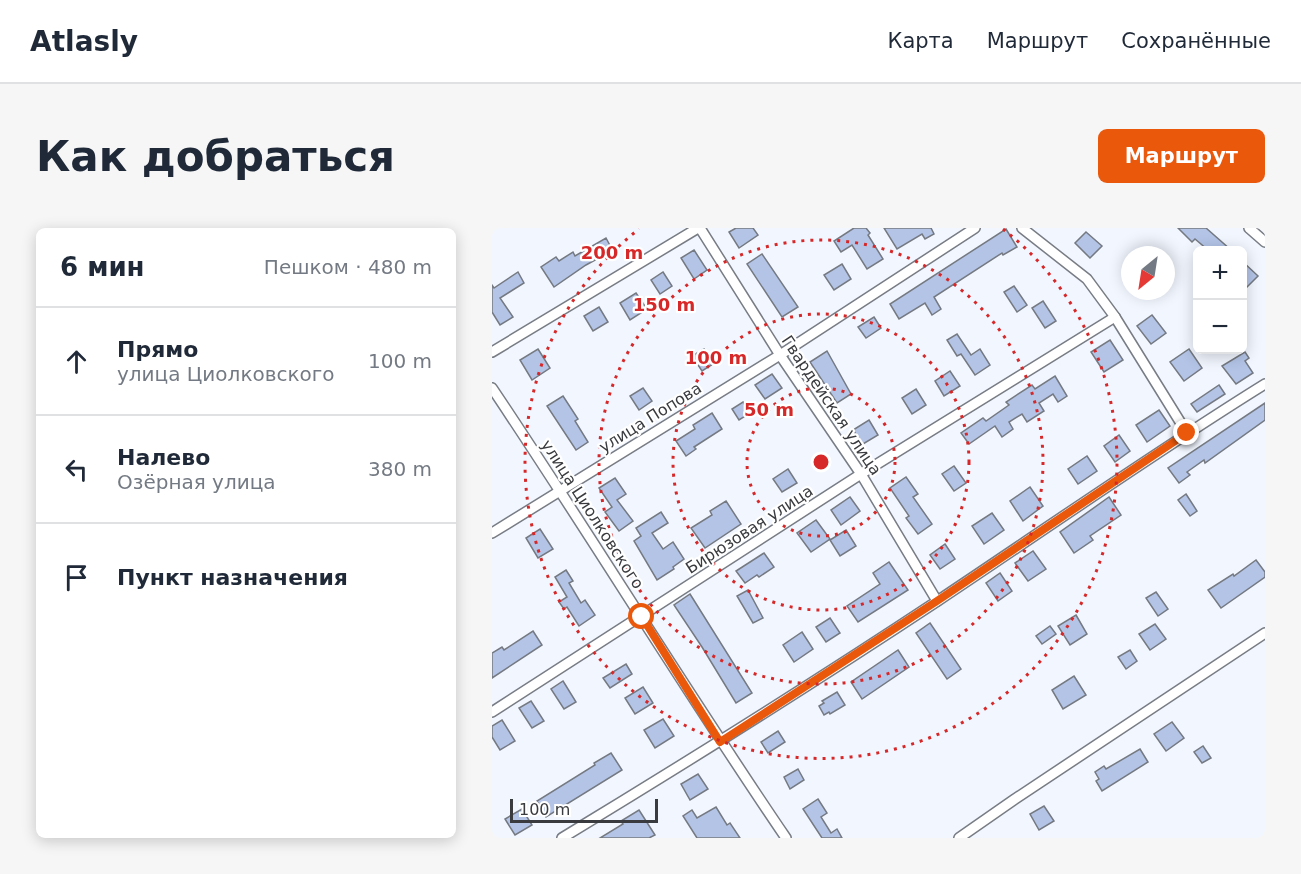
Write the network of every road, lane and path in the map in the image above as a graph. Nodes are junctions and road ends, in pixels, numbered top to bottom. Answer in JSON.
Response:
{"nodes":[{"id":1,"x":699,"y":228,"type":"edge"},
{"id":2,"x":975,"y":228,"type":"edge"},
{"id":3,"x":1022,"y":228,"type":"edge"},
{"id":4,"x":1249,"y":228,"type":"edge"},
{"id":5,"x":1265,"y":242,"type":"edge"},
{"id":6,"x":1115,"y":317,"type":"junction"},
{"id":7,"x":492,"y":352,"type":"edge"},
{"id":8,"x":780,"y":355,"type":"junction"},
{"id":9,"x":1265,"y":384,"type":"edge"},
{"id":10,"x":492,"y":388,"type":"edge"},
{"id":11,"x":1187,"y":433,"type":"junction"},
{"id":12,"x":861,"y":474,"type":"junction"},
{"id":13,"x":560,"y":490,"type":"junction"},
{"id":14,"x":492,"y":533,"type":"edge"},
{"id":15,"x":937,"y":601,"type":"junction"},
{"id":16,"x":642,"y":617,"type":"junction"},
{"id":17,"x":1265,"y":633,"type":"edge"},
{"id":18,"x":492,"y":712,"type":"edge"},
{"id":19,"x":720,"y":742,"type":"junction"},
{"id":20,"x":562,"y":838,"type":"edge"},
{"id":21,"x":786,"y":838,"type":"edge"},
{"id":22,"x":959,"y":838,"type":"edge"}],
"edges":[{"from":1,"to":7,"type":"street"},
{"from":1,"to":8,"type":"street","name":"Гвардейская улица"},
{"from":2,"to":8,"type":"street","name":"улица Попова"},
{"from":3,"to":6,"type":"street"},
{"from":4,"to":5,"type":"street"},
{"from":6,"to":11,"type":"street"},
{"from":6,"to":12,"type":"street","name":"Бирюзовая улица"},
{"from":8,"to":12,"type":"street","name":"Гвардейская улица"},
{"from":8,"to":13,"type":"street","name":"улица Попова"},
{"from":9,"to":11,"type":"street"},
{"from":10,"to":13,"type":"street","name":"улица Циолковского"},
{"from":11,"to":15,"type":"street"},
{"from":12,"to":15,"type":"street","name":"Гвардейская улица"},
{"from":12,"to":16,"type":"street","name":"Бирюзовая улица"},
{"from":13,"to":14,"type":"street","name":"улица Попова"},
{"from":13,"to":16,"type":"street","name":"улица Циолковского"},
{"from":15,"to":19,"type":"street"},
{"from":16,"to":18,"type":"street","name":"Бирюзовая улица"},
{"from":16,"to":19,"type":"street","name":"улица Циолковского"},
{"from":17,"to":22,"type":"street"},
{"from":19,"to":20,"type":"street"},
{"from":19,"to":21,"type":"street","name":"улица Циолковского"}]}
